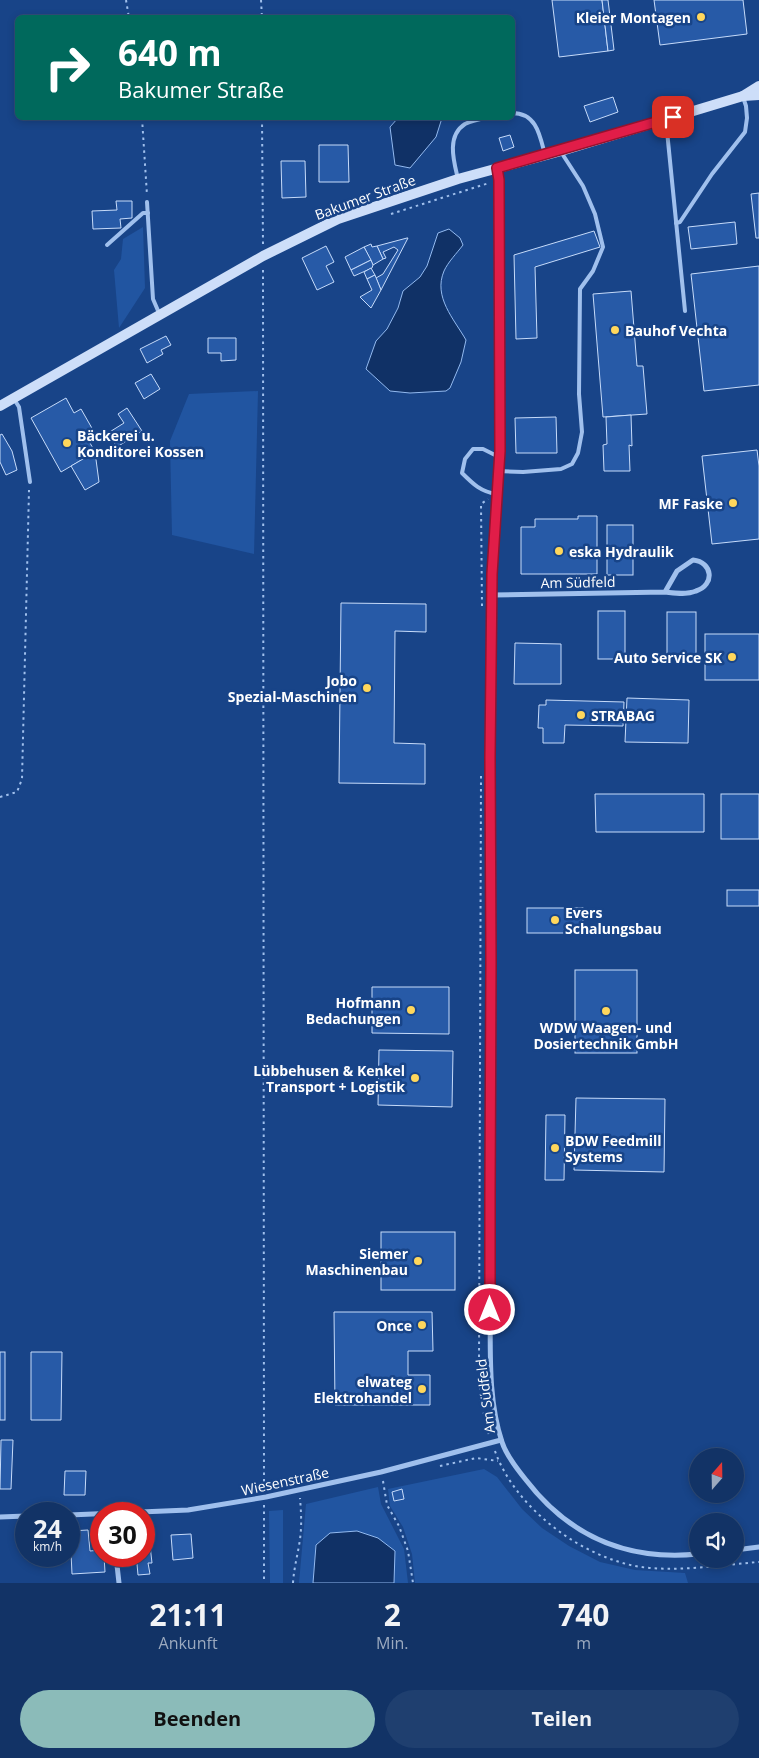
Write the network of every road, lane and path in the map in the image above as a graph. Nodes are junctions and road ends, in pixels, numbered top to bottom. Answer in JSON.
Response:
{"nodes":[{"id":1,"x":126,"y":0,"type":"edge"},
{"id":2,"x":261,"y":0,"type":"edge"},
{"id":3,"x":128,"y":15,"type":"edge"},
{"id":4,"x":262,"y":15,"type":"edge"},
{"id":5,"x":759,"y":86,"type":"edge"},
{"id":6,"x":759,"y":95,"type":"edge"},
{"id":7,"x":743,"y":96,"type":"junction"},
{"id":8,"x":515,"y":114,"type":"edge"},
{"id":9,"x":142,"y":120,"type":"edge"},
{"id":10,"x":262,"y":120,"type":"edge"},
{"id":11,"x":480,"y":120,"type":"edge"},
{"id":12,"x":664,"y":120,"type":"junction"},
{"id":13,"x":561,"y":151,"type":"junction"},
{"id":14,"x":545,"y":155,"type":"junction"},
{"id":15,"x":497,"y":168,"type":"junction"},
{"id":16,"x":458,"y":179,"type":"junction"},
{"id":17,"x":147,"y":202,"type":"joint"},
{"id":18,"x":148,"y":213,"type":"junction"},
{"id":19,"x":676,"y":223,"type":"junction"},
{"id":20,"x":107,"y":245,"type":"dead end"},
{"id":21,"x":263,"y":256,"type":"junction"},
{"id":22,"x":684,"y":311,"type":"dead end"},
{"id":23,"x":159,"y":314,"type":"junction"},
{"id":24,"x":13,"y":398,"type":"junction"},
{"id":25,"x":0,"y":406,"type":"edge"},
{"id":26,"x":499,"y":457,"type":"junction"},
{"id":27,"x":498,"y":471,"type":"junction"},
{"id":28,"x":30,"y":482,"type":"joint"},
{"id":29,"x":497,"y":494,"type":"junction"},
{"id":30,"x":665,"y":592,"type":"junction"},
{"id":31,"x":492,"y":595,"type":"junction"},
{"id":32,"x":482,"y":613,"type":"dead end"},
{"id":33,"x":481,"y":768,"type":"dead end"},
{"id":34,"x":0,"y":797,"type":"edge"},
{"id":35,"x":501,"y":1440,"type":"junction"},
{"id":36,"x":492,"y":1442,"type":"junction"},
{"id":37,"x":498,"y":1461,"type":"dead end"},
{"id":38,"x":381,"y":1472,"type":"junction"},
{"id":39,"x":299,"y":1490,"type":"junction"},
{"id":40,"x":264,"y":1498,"type":"junction"},
{"id":41,"x":155,"y":1512,"type":"edge"},
{"id":42,"x":15,"y":1516,"type":"edge"},
{"id":43,"x":0,"y":1517,"type":"edge"},
{"id":44,"x":759,"y":1547,"type":"edge"},
{"id":45,"x":744,"y":1549,"type":"edge"},
{"id":46,"x":689,"y":1554,"type":"edge"},
{"id":47,"x":117,"y":1567,"type":"edge"},
{"id":48,"x":119,"y":1583,"type":"edge"},
{"id":49,"x":264,"y":1583,"type":"edge"},
{"id":50,"x":293,"y":1583,"type":"edge"},
{"id":51,"x":413,"y":1583,"type":"edge"}],
"edges":[{"from":1,"to":3,"type":"path"},
{"from":2,"to":4,"type":"path"},
{"from":5,"to":7,"type":"street","name":"Bakumer Straße"},
{"from":6,"to":7,"type":"street","name":"Bakumer Straße"},
{"from":7,"to":12,"type":"street","name":"Bakumer Straße"},
{"from":7,"to":19,"type":"lane"},
{"from":8,"to":14,"type":"lane"},
{"from":9,"to":17,"type":"path"},
{"from":10,"to":21,"type":"path"},
{"from":11,"to":16,"type":"lane"},
{"from":12,"to":13,"type":"street","name":"Bakumer Straße"},
{"from":12,"to":19,"type":"lane"},
{"from":13,"to":14,"type":"street","name":"Bakumer Straße"},
{"from":13,"to":27,"type":"lane"},
{"from":14,"to":15,"type":"street","name":"Bakumer Straße"},
{"from":15,"to":16,"type":"street","name":"Bakumer Straße"},
{"from":15,"to":26,"type":"street","name":"Am Südfeld"},
{"from":16,"to":21,"type":"street","name":"Bakumer Straße"},
{"from":17,"to":18,"type":"lane"},
{"from":18,"to":20,"type":"lane"},
{"from":18,"to":23,"type":"lane"},
{"from":19,"to":22,"type":"lane"},
{"from":21,"to":23,"type":"street","name":"Bakumer Straße"},
{"from":21,"to":40,"type":"path"},
{"from":23,"to":24,"type":"street","name":"Bakumer Straße"},
{"from":24,"to":25,"type":"street","name":"Bakumer Straße"},
{"from":24,"to":28,"type":"lane"},
{"from":26,"to":27,"type":"street","name":"Am Südfeld"},
{"from":26,"to":29,"type":"lane"},
{"from":27,"to":29,"type":"street","name":"Am Südfeld"},
{"from":28,"to":34,"type":"path"},
{"from":29,"to":31,"type":"street","name":"Am Südfeld"},
{"from":29,"to":32,"type":"path"},
{"from":30,"to":30,"type":"street","name":"Am Südfeld"},
{"from":30,"to":31,"type":"street","name":"Am Südfeld"},
{"from":31,"to":35,"type":"street","name":"Am Südfeld"},
{"from":33,"to":36,"type":"path"},
{"from":35,"to":36,"type":"street","name":"Wiesenstraße"},
{"from":35,"to":46,"type":"street","name":"Am Südfeld"},
{"from":36,"to":37,"type":"path"},
{"from":36,"to":38,"type":"street","name":"Wiesenstraße"},
{"from":38,"to":39,"type":"street","name":"Wiesenstraße"},
{"from":38,"to":51,"type":"path"},
{"from":39,"to":40,"type":"street","name":"Wiesenstraße"},
{"from":39,"to":50,"type":"path"},
{"from":40,"to":41,"type":"street","name":"Wiesenstraße"},
{"from":40,"to":49,"type":"path"},
{"from":42,"to":43,"type":"street"},
{"from":44,"to":45,"type":"street"},
{"from":47,"to":48,"type":"street"}]}
